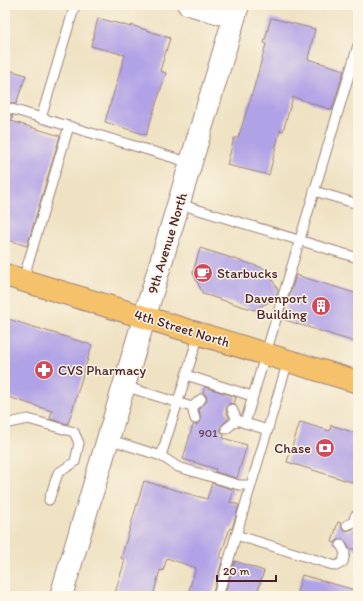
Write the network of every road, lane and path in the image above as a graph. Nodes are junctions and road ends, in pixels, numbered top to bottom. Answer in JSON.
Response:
{"nodes":[{"id":1,"x":75,"y":5,"type":"edge"},
{"id":2,"x":187,"y":5,"type":"edge"},
{"id":3,"x":236,"y":12,"type":"edge"},
{"id":4,"x":358,"y":45,"type":"edge"},
{"id":5,"x":5,"y":107,"type":"edge"},
{"id":6,"x":41,"y":118,"type":"junction"},
{"id":7,"x":70,"y":126,"type":"junction"},
{"id":8,"x":191,"y":163,"type":"junction"},
{"id":9,"x":314,"y":191,"type":"junction"},
{"id":10,"x":179,"y":204,"type":"junction"},
{"id":11,"x":358,"y":204,"type":"edge"},
{"id":12,"x":300,"y":240,"type":"junction"},
{"id":13,"x":358,"y":258,"type":"edge"},
{"id":14,"x":14,"y":277,"type":"edge"},
{"id":15,"x":145,"y":317,"type":"junction"},
{"id":16,"x":199,"y":334,"type":"junction"},
{"id":17,"x":265,"y":354,"type":"junction"},
{"id":18,"x":288,"y":361,"type":"junction"},
{"id":19,"x":186,"y":375,"type":"junction"},
{"id":20,"x":358,"y":382,"type":"edge"},
{"id":21,"x":124,"y":386,"type":"junction"},
{"id":22,"x":252,"y":396,"type":"junction"},
{"id":23,"x":201,"y":399,"type":"dead end"},
{"id":24,"x":177,"y":403,"type":"junction"},
{"id":25,"x":192,"y":407,"type":"junction"},
{"id":26,"x":232,"y":409,"type":"dead end"},
{"id":27,"x":195,"y":419,"type":"dead end"},
{"id":28,"x":241,"y":422,"type":"junction"},
{"id":29,"x":5,"y":424,"type":"edge"},
{"id":30,"x":226,"y":429,"type":"dead end"},
{"id":31,"x":268,"y":430,"type":"junction"},
{"id":32,"x":108,"y":439,"type":"junction"},
{"id":33,"x":161,"y":456,"type":"junction"},
{"id":34,"x":251,"y":485,"type":"junction"},
{"id":35,"x":49,"y":500,"type":"dead end"},
{"id":36,"x":236,"y":535,"type":"junction"},
{"id":37,"x":346,"y":549,"type":"dead end"},
{"id":38,"x":61,"y":596,"type":"edge"},
{"id":39,"x":218,"y":596,"type":"edge"}],
"edges":[{"from":1,"to":6,"type":"lane"},
{"from":2,"to":3,"type":"street"},
{"from":3,"to":8,"type":"street","name":"9th Avenue North"},
{"from":4,"to":9,"type":"lane"},
{"from":5,"to":6,"type":"lane"},
{"from":6,"to":7,"type":"lane"},
{"from":7,"to":8,"type":"lane"},
{"from":7,"to":14,"type":"lane"},
{"from":8,"to":10,"type":"street","name":"9th Avenue North"},
{"from":9,"to":11,"type":"lane"},
{"from":9,"to":12,"type":"lane"},
{"from":10,"to":12,"type":"lane"},
{"from":10,"to":15,"type":"street","name":"9th Avenue North"},
{"from":12,"to":13,"type":"lane"},
{"from":12,"to":17,"type":"lane"},
{"from":14,"to":15,"type":"main road","name":"4th Street North"},
{"from":15,"to":16,"type":"main road","name":"4th Street North"},
{"from":15,"to":21,"type":"street","name":"9th Avenue North"},
{"from":16,"to":17,"type":"main road","name":"4th Street North"},
{"from":16,"to":19,"type":"lane"},
{"from":17,"to":18,"type":"main road","name":"4th Street North"},
{"from":17,"to":22,"type":"lane"},
{"from":18,"to":20,"type":"main road","name":"4th Street North"},
{"from":18,"to":31,"type":"lane"},
{"from":19,"to":22,"type":"lane"},
{"from":19,"to":24,"type":"lane"},
{"from":21,"to":24,"type":"lane"},
{"from":21,"to":32,"type":"street","name":"9th Avenue North"},
{"from":22,"to":28,"type":"lane"},
{"from":23,"to":25,"type":"lane"},
{"from":24,"to":25,"type":"lane"},
{"from":24,"to":33,"type":"lane"},
{"from":25,"to":27,"type":"lane"},
{"from":26,"to":28,"type":"lane"},
{"from":28,"to":30,"type":"lane"},
{"from":28,"to":31,"type":"lane"},
{"from":29,"to":35,"type":"lane"},
{"from":31,"to":34,"type":"lane"},
{"from":32,"to":33,"type":"lane"},
{"from":32,"to":38,"type":"street","name":"9th Avenue North"},
{"from":33,"to":34,"type":"lane"},
{"from":34,"to":36,"type":"lane"},
{"from":36,"to":37,"type":"lane"},
{"from":36,"to":39,"type":"lane"}]}
